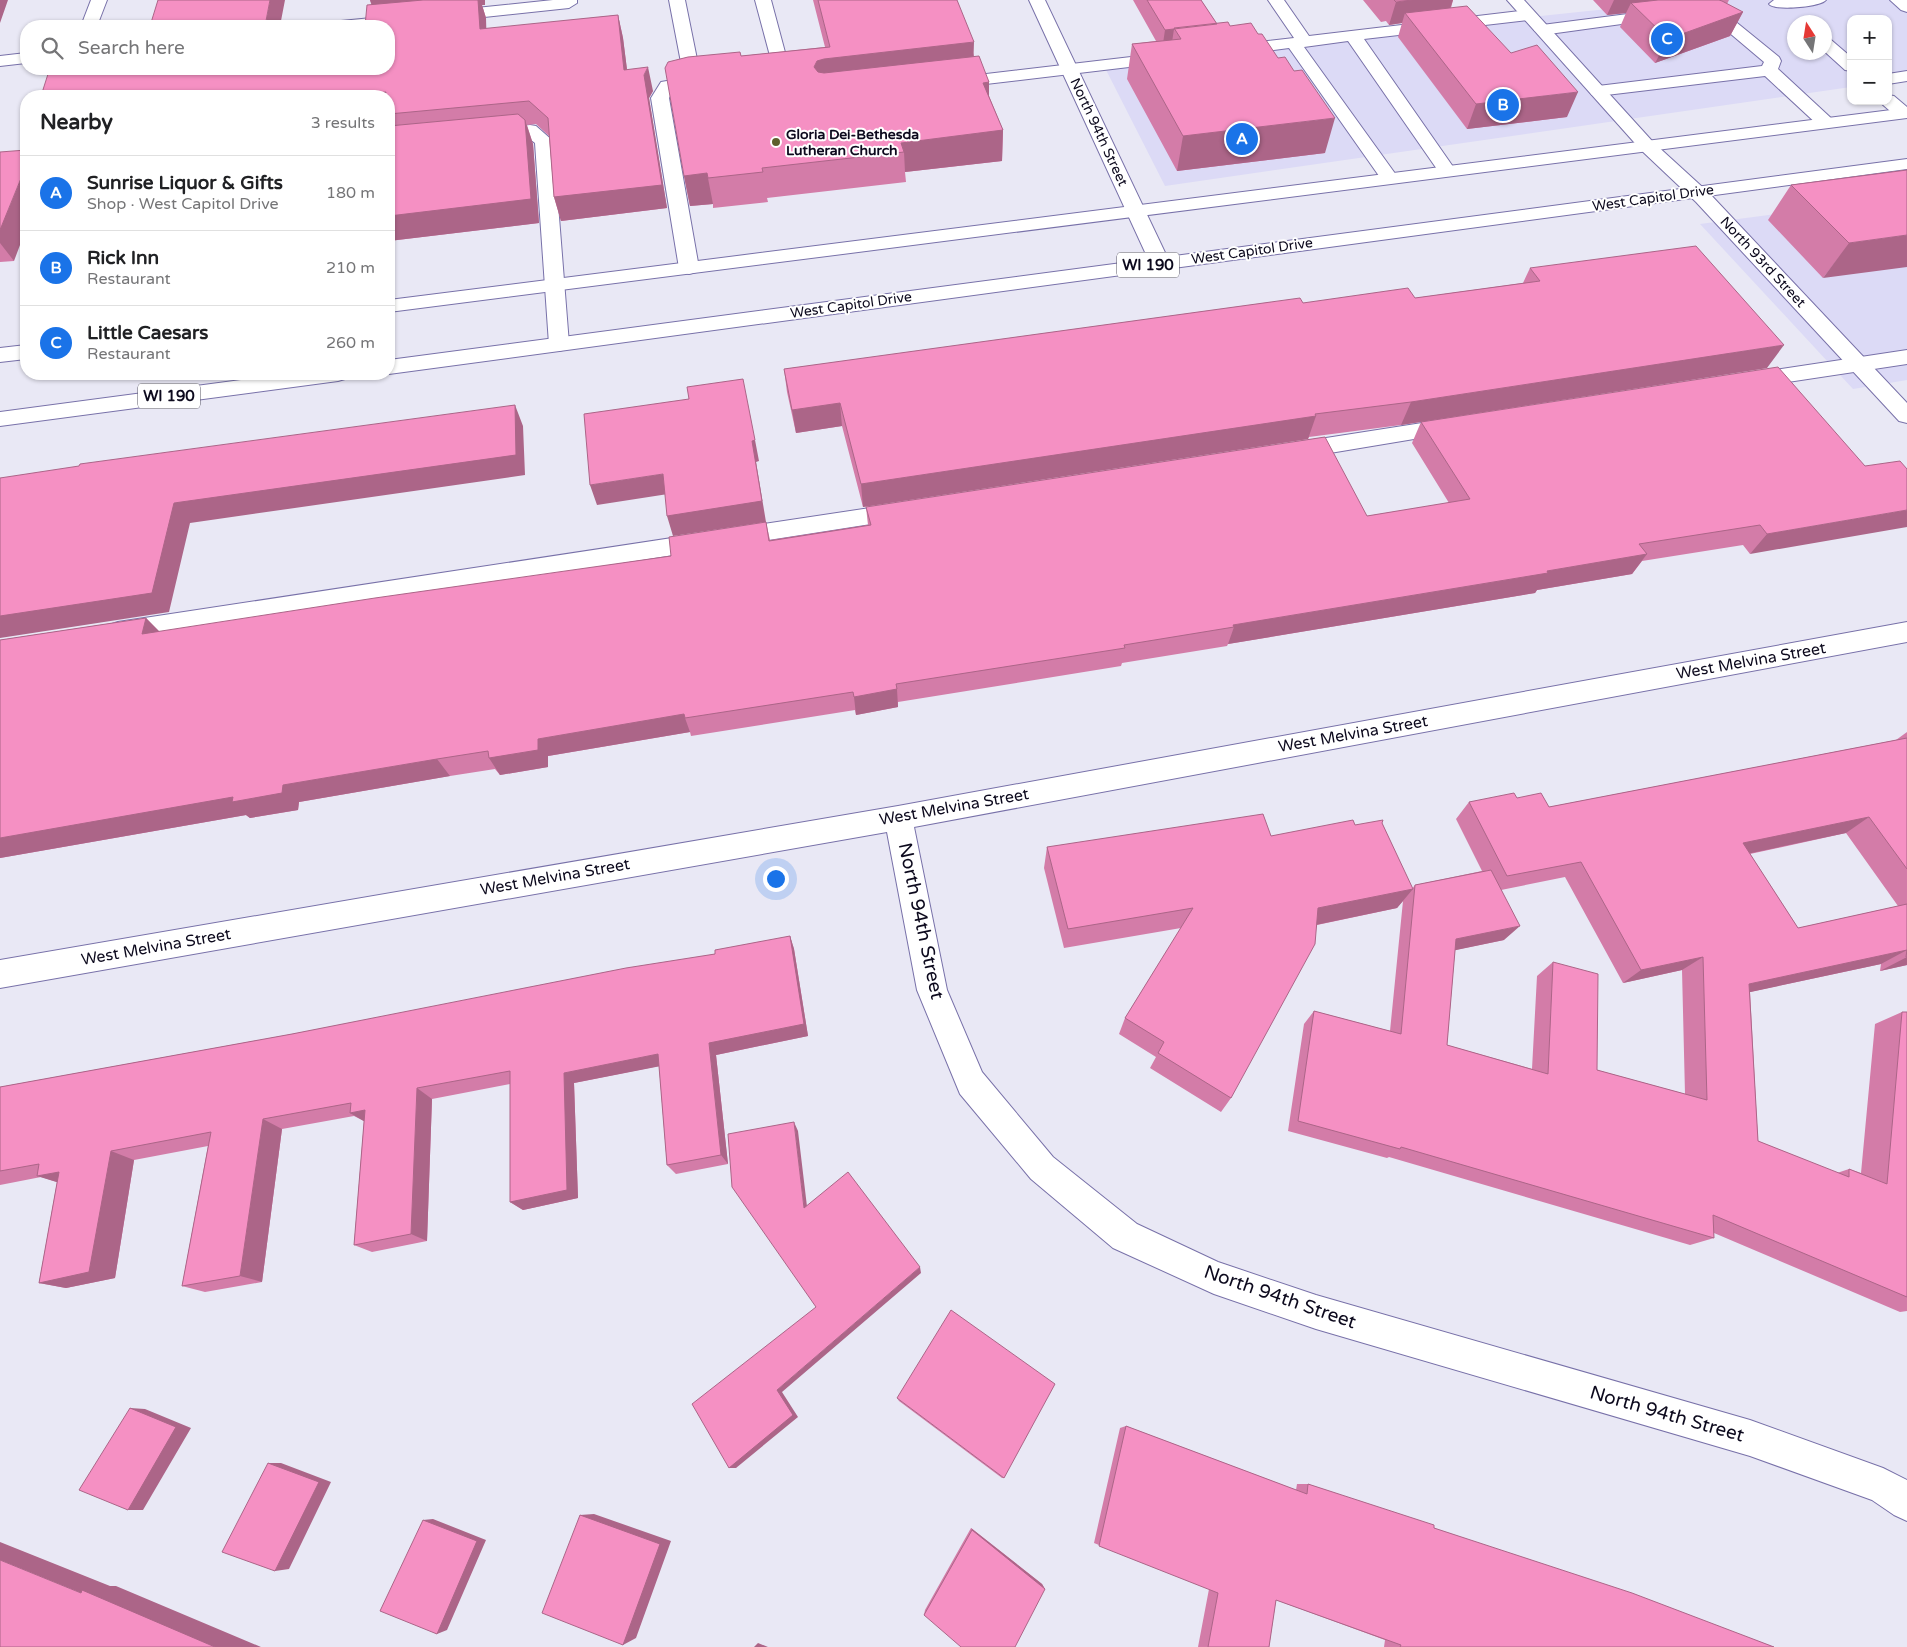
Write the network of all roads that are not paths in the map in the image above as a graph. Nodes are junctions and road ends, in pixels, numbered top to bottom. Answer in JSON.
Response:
{"nodes":[{"id":1,"x":99,"y":0,"type":"edge"},
{"id":2,"x":677,"y":0,"type":"edge"},
{"id":3,"x":763,"y":0,"type":"edge"},
{"id":4,"x":1037,"y":0,"type":"edge"},
{"id":5,"x":1276,"y":0,"type":"edge"},
{"id":6,"x":1515,"y":0,"type":"edge"},
{"id":7,"x":1818,"y":0,"type":"edge"},
{"id":8,"x":1898,"y":0,"type":"edge"},
{"id":9,"x":569,"y":2,"type":"edge"},
{"id":10,"x":1777,"y":4,"type":"dead end"},
{"id":11,"x":1907,"y":7,"type":"edge"},
{"id":12,"x":1529,"y":15,"type":"junction"},
{"id":13,"x":91,"y":20,"type":"edge"},
{"id":14,"x":395,"y":21,"type":"edge"},
{"id":15,"x":1542,"y":30,"type":"junction"},
{"id":16,"x":1353,"y":36,"type":"junction"},
{"id":17,"x":1299,"y":42,"type":"junction"},
{"id":18,"x":1832,"y":49,"type":"edge"},
{"id":19,"x":1216,"y":52,"type":"edge"},
{"id":20,"x":1177,"y":57,"type":"edge"},
{"id":21,"x":20,"y":59,"type":"edge"},
{"id":22,"x":0,"y":61,"type":"edge"},
{"id":23,"x":1847,"y":62,"type":"edge"},
{"id":24,"x":1070,"y":70,"type":"junction"},
{"id":25,"x":1769,"y":70,"type":"junction"},
{"id":26,"x":752,"y":74,"type":"edge"},
{"id":27,"x":1907,"y":76,"type":"edge"},
{"id":28,"x":722,"y":77,"type":"edge"},
{"id":29,"x":1892,"y":78,"type":"edge"},
{"id":30,"x":693,"y":80,"type":"junction"},
{"id":31,"x":932,"y":85,"type":"edge"},
{"id":32,"x":1598,"y":91,"type":"junction"},
{"id":33,"x":1892,"y":103,"type":"edge"},
{"id":34,"x":1905,"y":113,"type":"edge"},
{"id":35,"x":1826,"y":123,"type":"junction"},
{"id":36,"x":473,"y":136,"type":"edge"},
{"id":37,"x":1648,"y":146,"type":"junction"},
{"id":38,"x":1907,"y":164,"type":"edge"},
{"id":39,"x":1447,"y":172,"type":"junction"},
{"id":40,"x":1390,"y":179,"type":"junction"},
{"id":41,"x":1696,"y":192,"type":"junction"},
{"id":42,"x":1136,"y":211,"type":"junction"},
{"id":43,"x":1160,"y":264,"type":"junction"},
{"id":44,"x":689,"y":268,"type":"junction"},
{"id":45,"x":554,"y":284,"type":"junction"},
{"id":46,"x":395,"y":305,"type":"edge"},
{"id":47,"x":559,"y":344,"type":"junction"},
{"id":48,"x":20,"y":353,"type":"edge"},
{"id":49,"x":0,"y":355,"type":"edge"},
{"id":50,"x":1907,"y":357,"type":"edge"},
{"id":51,"x":1860,"y":364,"type":"junction"},
{"id":52,"x":395,"y":366,"type":"edge"},
{"id":53,"x":293,"y":380,"type":"edge"},
{"id":54,"x":1727,"y":384,"type":"edge"},
{"id":55,"x":1907,"y":416,"type":"edge"},
{"id":56,"x":0,"y":419,"type":"edge"},
{"id":57,"x":1471,"y":424,"type":"edge"},
{"id":58,"x":1273,"y":454,"type":"edge"},
{"id":59,"x":928,"y":507,"type":"edge"},
{"id":60,"x":1907,"y":632,"type":"edge"},
{"id":61,"x":99,"y":635,"type":"edge"},
{"id":62,"x":898,"y":818,"type":"junction"},
{"id":63,"x":0,"y":974,"type":"edge"},
{"id":64,"x":1907,"y":1502,"type":"edge"}],
"edges":[{"from":1,"to":13,"type":"street"},
{"from":2,"to":30,"type":"street"},
{"from":3,"to":26,"type":"street"},
{"from":4,"to":24,"type":"street","name":"North 94th Street"},
{"from":5,"to":17,"type":"street"},
{"from":6,"to":12,"type":"street","name":"North 93rd Street"},
{"from":7,"to":10,"type":"street"},
{"from":8,"to":11,"type":"street"},
{"from":9,"to":14,"type":"street"},
{"from":12,"to":15,"type":"street","name":"North 93rd Street"},
{"from":12,"to":16,"type":"street"},
{"from":15,"to":25,"type":"street"},
{"from":15,"to":32,"type":"street","name":"North 93rd Street"},
{"from":16,"to":17,"type":"street"},
{"from":16,"to":39,"type":"street"},
{"from":17,"to":19,"type":"street"},
{"from":17,"to":40,"type":"street"},
{"from":18,"to":23,"type":"street"},
{"from":20,"to":24,"type":"street"},
{"from":21,"to":22,"type":"street"},
{"from":24,"to":31,"type":"street"},
{"from":24,"to":42,"type":"street","name":"North 94th Street"},
{"from":25,"to":32,"type":"street"},
{"from":25,"to":35,"type":"street"},
{"from":27,"to":29,"type":"street"},
{"from":28,"to":30,"type":"street"},
{"from":30,"to":44,"type":"street"},
{"from":32,"to":37,"type":"street","name":"North 93rd Street"},
{"from":33,"to":34,"type":"street"},
{"from":34,"to":35,"type":"street"},
{"from":35,"to":37,"type":"street"},
{"from":36,"to":45,"type":"street"},
{"from":37,"to":39,"type":"street"},
{"from":37,"to":41,"type":"street","name":"North 93rd Street"},
{"from":38,"to":41,"type":"street","name":"West Capitol Drive","number":"WI 190"},
{"from":39,"to":40,"type":"street"},
{"from":40,"to":42,"type":"street"},
{"from":41,"to":43,"type":"street","name":"West Capitol Drive","number":"WI 190"},
{"from":41,"to":51,"type":"street","name":"North 93rd Street"},
{"from":42,"to":43,"type":"street","name":"North 94th Street"},
{"from":42,"to":44,"type":"street"},
{"from":43,"to":47,"type":"street","name":"West Capitol Drive","number":"WI 190"},
{"from":44,"to":45,"type":"street"},
{"from":45,"to":46,"type":"street"},
{"from":45,"to":47,"type":"street"},
{"from":47,"to":52,"type":"street","name":"West Capitol Drive","number":"WI 190"},
{"from":48,"to":49,"type":"street"},
{"from":50,"to":51,"type":"street"},
{"from":51,"to":54,"type":"street"},
{"from":51,"to":55,"type":"street","name":"North 93rd Street"},
{"from":53,"to":56,"type":"street","number":"WI 190"},
{"from":57,"to":58,"type":"street"},
{"from":59,"to":61,"type":"street"},
{"from":60,"to":62,"type":"street","name":"West Melvina Street"},
{"from":62,"to":63,"type":"street","name":"West Melvina Street"},
{"from":62,"to":64,"type":"street","name":"North 94th Street"}]}
